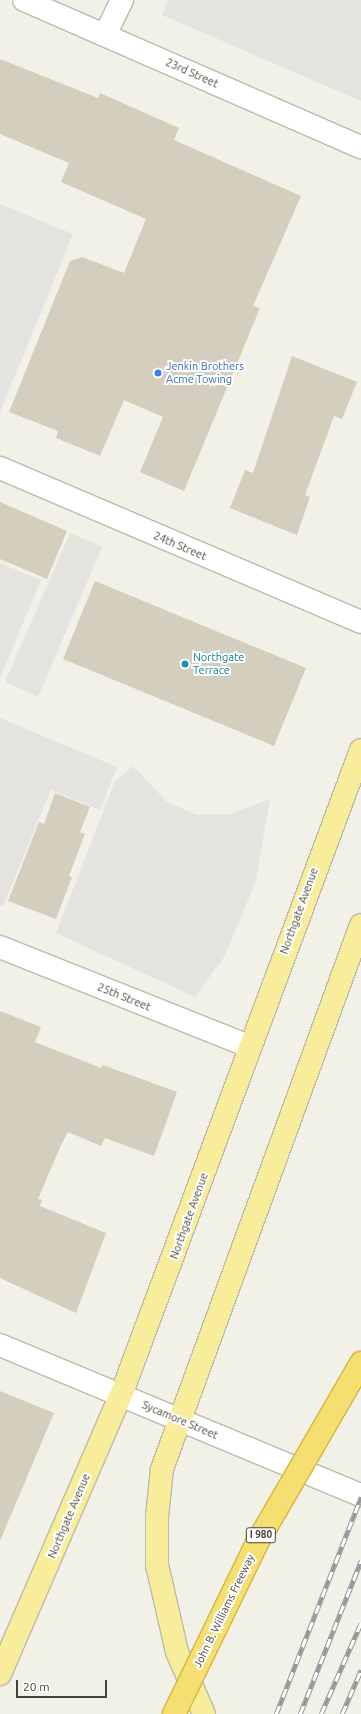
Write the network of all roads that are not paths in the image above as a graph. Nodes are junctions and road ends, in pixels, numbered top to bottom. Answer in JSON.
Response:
{"nodes":[{"id":1,"x":24,"y":0,"type":"edge"},
{"id":2,"x":122,"y":0,"type":"edge"},
{"id":3,"x":105,"y":35,"type":"junction"},
{"id":4,"x":361,"y":147,"type":"edge"},
{"id":5,"x":0,"y":468,"type":"edge"},
{"id":6,"x":361,"y":622,"type":"edge"},
{"id":7,"x":361,"y":750,"type":"edge"},
{"id":8,"x":361,"y":925,"type":"edge"},
{"id":9,"x":0,"y":947,"type":"edge"},
{"id":10,"x":249,"y":1046,"type":"junction"},
{"id":11,"x":0,"y":1345,"type":"edge"},
{"id":12,"x":361,"y":1363,"type":"edge"},
{"id":13,"x":121,"y":1395,"type":"junction"},
{"id":14,"x":180,"y":1420,"type":"junction"},
{"id":15,"x":361,"y":1495,"type":"edge"},
{"id":16,"x":0,"y":1674,"type":"edge"},
{"id":17,"x":174,"y":1714,"type":"edge"},
{"id":18,"x":204,"y":1714,"type":"edge"}],
"edges":[{"from":1,"to":3,"type":"street","name":"23rd Street"},
{"from":2,"to":3,"type":"street"},
{"from":3,"to":4,"type":"street","name":"23rd Street"},
{"from":5,"to":6,"type":"street","name":"24th Street"},
{"from":7,"to":10,"type":"main road","name":"Northgate Avenue"},
{"from":8,"to":14,"type":"main road"},
{"from":9,"to":10,"type":"street","name":"25th Street"},
{"from":10,"to":13,"type":"main road","name":"Northgate Avenue"},
{"from":11,"to":13,"type":"street","name":"Sycamore Street"},
{"from":12,"to":17,"type":"highway","name":"John B. Williams Freeway","number":"I 980","bridge":true},
{"from":13,"to":14,"type":"street","name":"Sycamore Street"},
{"from":13,"to":16,"type":"main road","name":"Northgate Avenue"},
{"from":14,"to":15,"type":"street","name":"Sycamore Street"},
{"from":14,"to":18,"type":"main road"}]}
